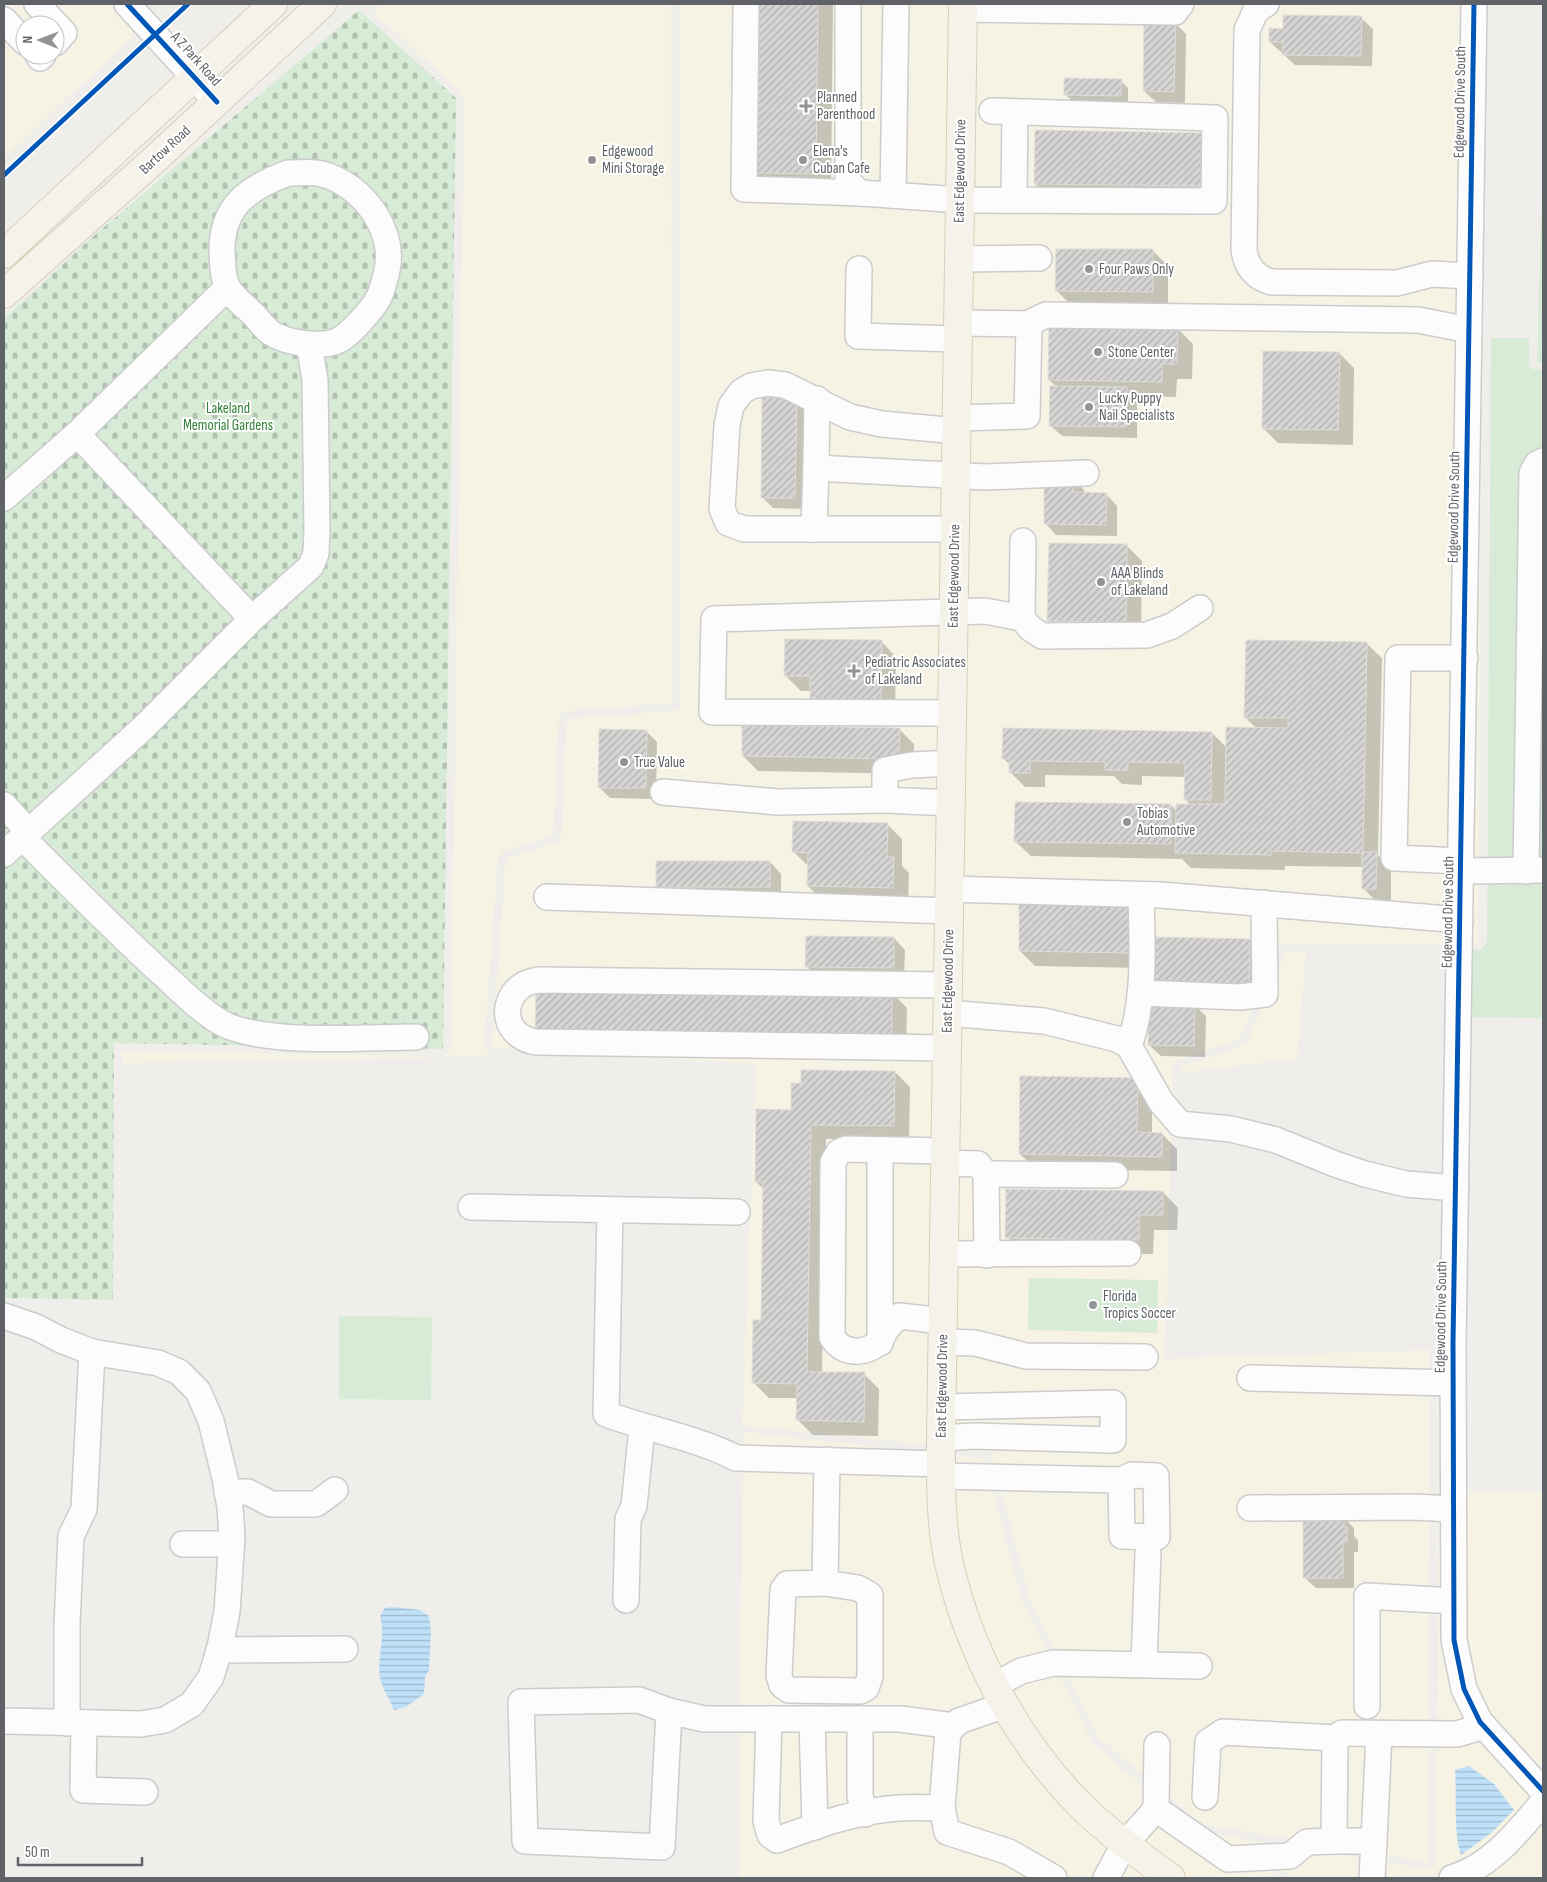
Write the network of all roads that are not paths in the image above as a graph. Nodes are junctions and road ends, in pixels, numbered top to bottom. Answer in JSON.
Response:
{"nodes":[{"id":1,"x":37,"y":4,"type":"edge"},
{"id":2,"x":127,"y":4,"type":"edge"},
{"id":3,"x":273,"y":4,"type":"edge"},
{"id":4,"x":322,"y":4,"type":"edge"},
{"id":5,"x":746,"y":4,"type":"edge"},
{"id":6,"x":848,"y":4,"type":"edge"},
{"id":7,"x":896,"y":4,"type":"edge"},
{"id":8,"x":1181,"y":4,"type":"edge"},
{"id":9,"x":1266,"y":4,"type":"edge"},
{"id":10,"x":1474,"y":4,"type":"edge"},
{"id":11,"x":963,"y":6,"type":"edge"},
{"id":12,"x":1029,"y":7,"type":"edge"},
{"id":13,"x":47,"y":15,"type":"edge"},
{"id":14,"x":4,"y":20,"type":"edge"},
{"id":15,"x":15,"y":32,"type":"edge"},
{"id":16,"x":194,"y":78,"type":"junction"},
{"id":17,"x":217,"y":102,"type":"junction"},
{"id":18,"x":862,"y":193,"type":"junction"},
{"id":19,"x":893,"y":195,"type":"junction"},
{"id":20,"x":960,"y":200,"type":"junction"},
{"id":21,"x":1014,"y":200,"type":"junction"},
{"id":22,"x":4,"y":254,"type":"edge"},
{"id":23,"x":1039,"y":258,"type":"dead end"},
{"id":24,"x":959,"y":259,"type":"junction"},
{"id":25,"x":859,"y":269,"type":"dead end"},
{"id":26,"x":1470,"y":276,"type":"junction"},
{"id":27,"x":228,"y":288,"type":"junction"},
{"id":28,"x":4,"y":294,"type":"edge"},
{"id":29,"x":1027,"y":324,"type":"junction"},
{"id":30,"x":1469,"y":330,"type":"junction"},
{"id":31,"x":958,"y":331,"type":"junction"},
{"id":32,"x":310,"y":344,"type":"junction"},
{"id":33,"x":817,"y":400,"type":"junction"},
{"id":34,"x":956,"y":424,"type":"junction"},
{"id":35,"x":77,"y":434,"type":"junction"},
{"id":36,"x":1543,"y":461,"type":"edge"},
{"id":37,"x":816,"y":468,"type":"junction"},
{"id":38,"x":1086,"y":473,"type":"dead end"},
{"id":39,"x":956,"y":474,"type":"junction"},
{"id":40,"x":4,"y":498,"type":"edge"},
{"id":41,"x":814,"y":529,"type":"junction"},
{"id":42,"x":955,"y":529,"type":"junction"},
{"id":43,"x":1023,"y":541,"type":"dead end"},
{"id":44,"x":1200,"y":608,"type":"dead end"},
{"id":45,"x":954,"y":611,"type":"junction"},
{"id":46,"x":1022,"y":618,"type":"junction"},
{"id":47,"x":252,"y":619,"type":"junction"},
{"id":48,"x":1464,"y":658,"type":"junction"},
{"id":49,"x":953,"y":713,"type":"junction"},
{"id":50,"x":952,"y":763,"type":"junction"},
{"id":51,"x":663,"y":792,"type":"dead end"},
{"id":52,"x":885,"y":800,"type":"junction"},
{"id":53,"x":951,"y":803,"type":"junction"},
{"id":54,"x":4,"y":805,"type":"edge"},
{"id":55,"x":25,"y":834,"type":"junction"},
{"id":56,"x":4,"y":854,"type":"edge"},
{"id":57,"x":1461,"y":866,"type":"junction"},
{"id":58,"x":1535,"y":870,"type":"edge"},
{"id":59,"x":1141,"y":895,"type":"junction"},
{"id":60,"x":547,"y":897,"type":"dead end"},
{"id":61,"x":949,"y":900,"type":"junction"},
{"id":62,"x":1264,"y":903,"type":"junction"},
{"id":63,"x":1460,"y":920,"type":"junction"},
{"id":64,"x":948,"y":985,"type":"junction"},
{"id":65,"x":1140,"y":993,"type":"junction"},
{"id":66,"x":948,"y":1013,"type":"junction"},
{"id":67,"x":416,"y":1037,"type":"dead end"},
{"id":68,"x":1129,"y":1046,"type":"junction"},
{"id":69,"x":947,"y":1048,"type":"junction"},
{"id":70,"x":880,"y":1150,"type":"junction"},
{"id":71,"x":946,"y":1157,"type":"junction"},
{"id":72,"x":986,"y":1174,"type":"junction"},
{"id":73,"x":1115,"y":1175,"type":"dead end"},
{"id":74,"x":1456,"y":1188,"type":"junction"},
{"id":75,"x":471,"y":1208,"type":"dead end"},
{"id":76,"x":610,"y":1210,"type":"junction"},
{"id":77,"x":736,"y":1212,"type":"dead end"},
{"id":78,"x":1128,"y":1253,"type":"dead end"},
{"id":79,"x":944,"y":1254,"type":"junction"},
{"id":80,"x":987,"y":1255,"type":"junction"},
{"id":81,"x":4,"y":1316,"type":"edge"},
{"id":82,"x":943,"y":1332,"type":"junction"},
{"id":83,"x":880,"y":1343,"type":"junction"},
{"id":84,"x":92,"y":1352,"type":"junction"},
{"id":85,"x":1145,"y":1357,"type":"dead end"},
{"id":86,"x":1250,"y":1378,"type":"dead end"},
{"id":87,"x":1453,"y":1383,"type":"junction"},
{"id":88,"x":942,"y":1407,"type":"junction"},
{"id":89,"x":642,"y":1428,"type":"junction"},
{"id":90,"x":941,"y":1459,"type":"junction"},
{"id":91,"x":827,"y":1460,"type":"junction"},
{"id":92,"x":1122,"y":1480,"type":"dead end"},
{"id":93,"x":336,"y":1490,"type":"dead end"},
{"id":94,"x":227,"y":1492,"type":"junction"},
{"id":95,"x":1250,"y":1508,"type":"dead end"},
{"id":96,"x":1452,"y":1510,"type":"junction"},
{"id":97,"x":183,"y":1544,"type":"dead end"},
{"id":98,"x":232,"y":1544,"type":"junction"},
{"id":99,"x":1148,"y":1553,"type":"dead end"},
{"id":100,"x":825,"y":1583,"type":"junction"},
{"id":101,"x":626,"y":1600,"type":"dead end"},
{"id":102,"x":1454,"y":1601,"type":"junction"},
{"id":103,"x":345,"y":1649,"type":"dead end"},
{"id":104,"x":219,"y":1650,"type":"junction"},
{"id":105,"x":1144,"y":1664,"type":"junction"},
{"id":106,"x":1199,"y":1666,"type":"dead end"},
{"id":107,"x":1000,"y":1695,"type":"junction"},
{"id":108,"x":1367,"y":1706,"type":"dead end"},
{"id":109,"x":669,"y":1711,"type":"junction"},
{"id":110,"x":769,"y":1719,"type":"junction"},
{"id":111,"x":812,"y":1719,"type":"junction"},
{"id":112,"x":860,"y":1719,"type":"junction"},
{"id":113,"x":4,"y":1721,"type":"edge"},
{"id":114,"x":75,"y":1724,"type":"junction"},
{"id":115,"x":954,"y":1726,"type":"junction"},
{"id":116,"x":1484,"y":1726,"type":"junction"},
{"id":117,"x":1378,"y":1734,"type":"junction"},
{"id":118,"x":1335,"y":1738,"type":"junction"},
{"id":119,"x":1157,"y":1745,"type":"dead end"},
{"id":120,"x":1543,"y":1791,"type":"edge"},
{"id":121,"x":145,"y":1792,"type":"dead end"},
{"id":122,"x":1205,"y":1797,"type":"dead end"},
{"id":123,"x":1543,"y":1802,"type":"edge"},
{"id":124,"x":942,"y":1808,"type":"junction"},
{"id":125,"x":1156,"y":1810,"type":"junction"},
{"id":126,"x":865,"y":1814,"type":"junction"},
{"id":127,"x":814,"y":1827,"type":"junction"},
{"id":128,"x":1334,"y":1841,"type":"junction"},
{"id":129,"x":1374,"y":1841,"type":"junction"},
{"id":130,"x":1124,"y":1845,"type":"junction"},
{"id":131,"x":1054,"y":1878,"type":"edge"},
{"id":132,"x":1106,"y":1878,"type":"edge"},
{"id":133,"x":1171,"y":1878,"type":"edge"},
{"id":134,"x":1372,"y":1878,"type":"edge"},
{"id":135,"x":1452,"y":1878,"type":"edge"}],
"edges":[{"from":1,"to":13,"type":"street"},
{"from":2,"to":16,"type":"street","name":"A Z Park Road"},
{"from":3,"to":16,"type":"main road"},
{"from":4,"to":17,"type":"main road","name":"Bartow Road"},
{"from":5,"to":18,"type":"street"},
{"from":6,"to":18,"type":"street"},
{"from":7,"to":19,"type":"street"},
{"from":8,"to":12,"type":"street"},
{"from":9,"to":26,"type":"street"},
{"from":10,"to":26,"type":"street","name":"Edgewood Drive South"},
{"from":11,"to":12,"type":"street"},
{"from":11,"to":20,"type":"main road","name":"East Edgewood Drive"},
{"from":14,"to":15,"type":"street"},
{"from":16,"to":17,"type":"street","name":"A Z Park Road"},
{"from":16,"to":22,"type":"main road"},
{"from":17,"to":28,"type":"main road","name":"Bartow Road"},
{"from":18,"to":19,"type":"street"},
{"from":19,"to":20,"type":"street"},
{"from":20,"to":21,"type":"street"},
{"from":20,"to":24,"type":"main road","name":"East Edgewood Drive"},
{"from":21,"to":21,"type":"street"},
{"from":23,"to":24,"type":"street"},
{"from":24,"to":31,"type":"main road","name":"East Edgewood Drive"},
{"from":25,"to":31,"type":"street"},
{"from":26,"to":30,"type":"street","name":"Edgewood Drive South"},
{"from":27,"to":32,"type":"street"},
{"from":27,"to":32,"type":"street"},
{"from":27,"to":35,"type":"street"},
{"from":29,"to":30,"type":"street"},
{"from":29,"to":31,"type":"street"},
{"from":29,"to":34,"type":"street"},
{"from":30,"to":48,"type":"street","name":"Edgewood Drive South"},
{"from":31,"to":34,"type":"main road","name":"East Edgewood Drive"},
{"from":32,"to":47,"type":"street"},
{"from":33,"to":34,"type":"street"},
{"from":33,"to":37,"type":"street"},
{"from":33,"to":41,"type":"street"},
{"from":34,"to":39,"type":"main road","name":"East Edgewood Drive"},
{"from":35,"to":40,"type":"street"},
{"from":35,"to":47,"type":"street"},
{"from":36,"to":58,"type":"street"},
{"from":37,"to":39,"type":"street"},
{"from":37,"to":41,"type":"street"},
{"from":38,"to":39,"type":"street"},
{"from":39,"to":42,"type":"main road","name":"East Edgewood Drive"},
{"from":41,"to":42,"type":"street"},
{"from":42,"to":45,"type":"main road","name":"East Edgewood Drive"},
{"from":43,"to":46,"type":"street"},
{"from":44,"to":46,"type":"street"},
{"from":45,"to":46,"type":"street"},
{"from":45,"to":49,"type":"main road","name":"East Edgewood Drive"},
{"from":45,"to":49,"type":"street"},
{"from":47,"to":55,"type":"street"},
{"from":48,"to":57,"type":"street","name":"Edgewood Drive South"},
{"from":48,"to":57,"type":"street"},
{"from":49,"to":50,"type":"main road","name":"East Edgewood Drive"},
{"from":50,"to":52,"type":"street"},
{"from":50,"to":53,"type":"main road","name":"East Edgewood Drive"},
{"from":51,"to":52,"type":"street"},
{"from":52,"to":53,"type":"street"},
{"from":53,"to":61,"type":"main road","name":"East Edgewood Drive"},
{"from":54,"to":55,"type":"street"},
{"from":55,"to":56,"type":"street"},
{"from":55,"to":67,"type":"street"},
{"from":57,"to":58,"type":"street"},
{"from":57,"to":63,"type":"street","name":"Edgewood Drive South"},
{"from":59,"to":61,"type":"street"},
{"from":59,"to":62,"type":"street"},
{"from":59,"to":65,"type":"street"},
{"from":60,"to":61,"type":"street"},
{"from":61,"to":64,"type":"main road","name":"East Edgewood Drive"},
{"from":62,"to":63,"type":"street"},
{"from":62,"to":65,"type":"street"},
{"from":63,"to":74,"type":"street","name":"Edgewood Drive South"},
{"from":64,"to":66,"type":"main road","name":"East Edgewood Drive"},
{"from":64,"to":69,"type":"street"},
{"from":65,"to":68,"type":"street"},
{"from":66,"to":68,"type":"street"},
{"from":66,"to":69,"type":"main road","name":"East Edgewood Drive"},
{"from":68,"to":74,"type":"street"},
{"from":69,"to":71,"type":"main road","name":"East Edgewood Drive"},
{"from":70,"to":71,"type":"street"},
{"from":70,"to":83,"type":"street"},
{"from":70,"to":83,"type":"street"},
{"from":71,"to":72,"type":"street"},
{"from":71,"to":79,"type":"main road","name":"East Edgewood Drive"},
{"from":72,"to":73,"type":"street"},
{"from":72,"to":80,"type":"street"},
{"from":74,"to":87,"type":"street","name":"Edgewood Drive South"},
{"from":75,"to":76,"type":"street"},
{"from":76,"to":77,"type":"street"},
{"from":76,"to":89,"type":"street"},
{"from":78,"to":80,"type":"street"},
{"from":79,"to":80,"type":"street"},
{"from":79,"to":82,"type":"main road","name":"East Edgewood Drive"},
{"from":81,"to":84,"type":"street"},
{"from":82,"to":83,"type":"street"},
{"from":82,"to":85,"type":"street"},
{"from":82,"to":88,"type":"main road","name":"East Edgewood Drive"},
{"from":84,"to":94,"type":"street"},
{"from":84,"to":114,"type":"street"},
{"from":86,"to":87,"type":"street"},
{"from":87,"to":96,"type":"street","name":"Edgewood Drive South"},
{"from":88,"to":90,"type":"main road","name":"East Edgewood Drive"},
{"from":88,"to":90,"type":"street"},
{"from":89,"to":91,"type":"street"},
{"from":89,"to":101,"type":"street"},
{"from":90,"to":91,"type":"street"},
{"from":90,"to":92,"type":"street"},
{"from":90,"to":107,"type":"main road","name":"East Edgewood Drive"},
{"from":91,"to":100,"type":"street"},
{"from":93,"to":94,"type":"street"},
{"from":94,"to":98,"type":"street"},
{"from":95,"to":96,"type":"street"},
{"from":96,"to":102,"type":"street","name":"Edgewood Drive South"},
{"from":97,"to":98,"type":"street"},
{"from":98,"to":104,"type":"street"},
{"from":99,"to":105,"type":"street"},
{"from":100,"to":100,"type":"street"},
{"from":102,"to":108,"type":"street"},
{"from":102,"to":116,"type":"street","name":"Edgewood Drive South"},
{"from":103,"to":104,"type":"street"},
{"from":104,"to":114,"type":"street"},
{"from":105,"to":106,"type":"street"},
{"from":105,"to":107,"type":"street"},
{"from":107,"to":115,"type":"street"},
{"from":107,"to":130,"type":"main road","name":"East Edgewood Drive"},
{"from":109,"to":109,"type":"street"},
{"from":109,"to":110,"type":"street"},
{"from":110,"to":111,"type":"street"},
{"from":110,"to":127,"type":"street"},
{"from":111,"to":112,"type":"street"},
{"from":111,"to":127,"type":"street"},
{"from":112,"to":115,"type":"street"},
{"from":112,"to":126,"type":"street"},
{"from":113,"to":114,"type":"street"},
{"from":114,"to":121,"type":"street"},
{"from":115,"to":124,"type":"street"},
{"from":116,"to":117,"type":"street"},
{"from":116,"to":120,"type":"street","name":"Edgewood Drive South"},
{"from":117,"to":118,"type":"street"},
{"from":117,"to":129,"type":"street"},
{"from":118,"to":122,"type":"street"},
{"from":118,"to":128,"type":"street"},
{"from":119,"to":125,"type":"street"},
{"from":123,"to":135,"type":"street"},
{"from":124,"to":126,"type":"street"},
{"from":124,"to":131,"type":"street"},
{"from":125,"to":128,"type":"street"},
{"from":125,"to":130,"type":"street"},
{"from":126,"to":127,"type":"street"},
{"from":128,"to":129,"type":"street"},
{"from":129,"to":134,"type":"street"},
{"from":130,"to":132,"type":"street"},
{"from":130,"to":133,"type":"main road","name":"East Edgewood Drive"}]}
